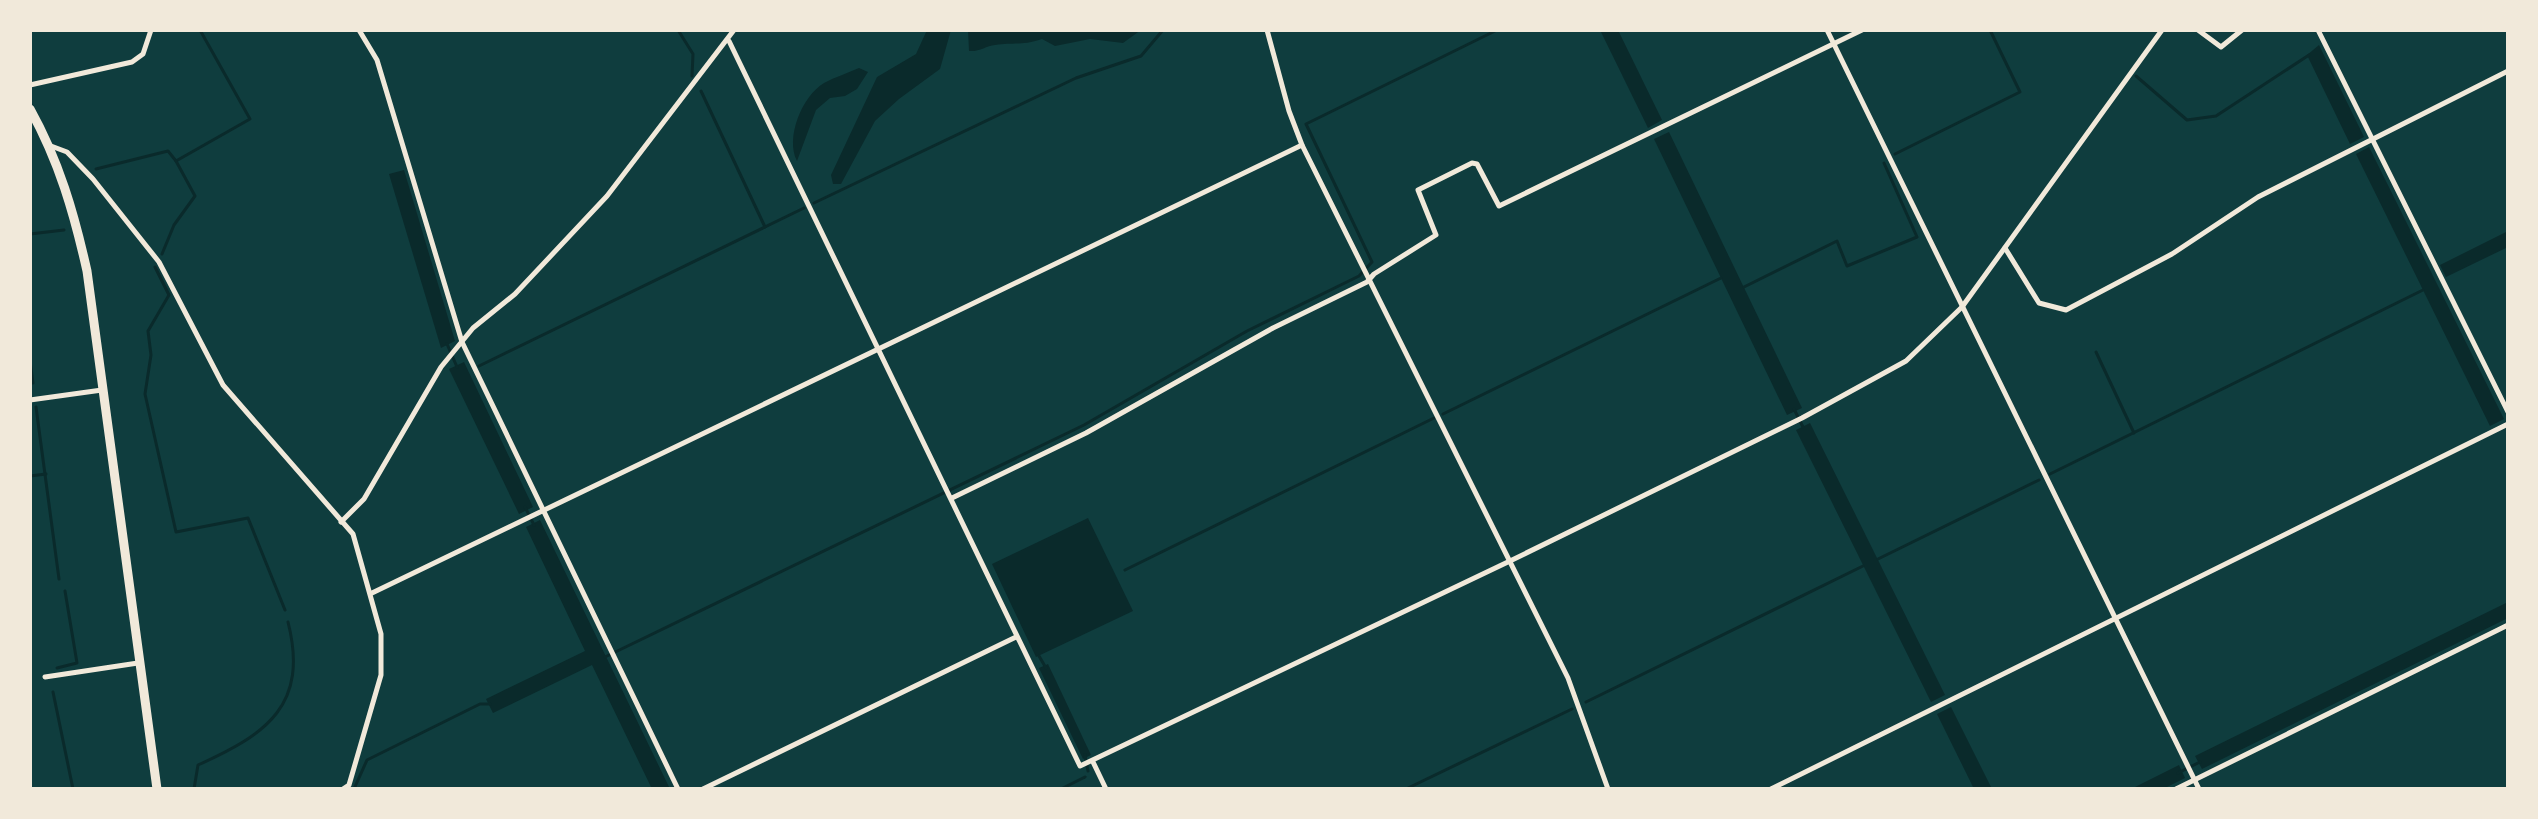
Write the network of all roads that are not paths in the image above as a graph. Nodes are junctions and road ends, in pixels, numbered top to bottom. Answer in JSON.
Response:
{"nodes":[{"id":1,"x":151,"y":30,"type":"edge"},
{"id":2,"x":359,"y":30,"type":"edge"},
{"id":3,"x":734,"y":30,"type":"edge"},
{"id":4,"x":1267,"y":30,"type":"edge"},
{"id":5,"x":1827,"y":30,"type":"edge"},
{"id":6,"x":1862,"y":30,"type":"edge"},
{"id":7,"x":2162,"y":30,"type":"edge"},
{"id":8,"x":2198,"y":30,"type":"edge"},
{"id":9,"x":2242,"y":30,"type":"edge"},
{"id":10,"x":2318,"y":30,"type":"edge"},
{"id":11,"x":729,"y":41,"type":"junction"},
{"id":12,"x":1834,"y":44,"type":"junction"},
{"id":13,"x":2508,"y":71,"type":"edge"},
{"id":14,"x":30,"y":85,"type":"edge"},
{"id":15,"x":30,"y":109,"type":"edge"},
{"id":16,"x":2372,"y":139,"type":"junction"},
{"id":17,"x":1302,"y":145,"type":"junction"},
{"id":18,"x":51,"y":146,"type":"junction"},
{"id":19,"x":2005,"y":248,"type":"junction"},
{"id":20,"x":1368,"y":277,"type":"junction"},
{"id":21,"x":1962,"y":307,"type":"junction"},
{"id":22,"x":462,"y":342,"type":"junction"},
{"id":23,"x":878,"y":349,"type":"junction"},
{"id":24,"x":102,"y":390,"type":"junction"},
{"id":25,"x":30,"y":400,"type":"edge"},
{"id":26,"x":2508,"y":412,"type":"edge"},
{"id":27,"x":2506,"y":426,"type":"edge"},
{"id":28,"x":952,"y":498,"type":"junction"},
{"id":29,"x":544,"y":511,"type":"junction"},
{"id":30,"x":341,"y":522,"type":"junction"},
{"id":31,"x":1510,"y":561,"type":"junction"},
{"id":32,"x":372,"y":593,"type":"junction"},
{"id":33,"x":2114,"y":620,"type":"junction"},
{"id":34,"x":2508,"y":625,"type":"edge"},
{"id":35,"x":1016,"y":637,"type":"junction"},
{"id":36,"x":138,"y":663,"type":"junction"},
{"id":37,"x":45,"y":677,"type":"dead end"},
{"id":38,"x":1089,"y":763,"type":"junction"},
{"id":39,"x":2195,"y":780,"type":"junction"},
{"id":40,"x":157,"y":789,"type":"edge"},
{"id":41,"x":343,"y":789,"type":"edge"},
{"id":42,"x":678,"y":789,"type":"edge"},
{"id":43,"x":703,"y":789,"type":"edge"},
{"id":44,"x":1106,"y":789,"type":"edge"},
{"id":45,"x":1608,"y":789,"type":"edge"},
{"id":46,"x":1771,"y":789,"type":"edge"},
{"id":47,"x":2176,"y":789,"type":"edge"},
{"id":48,"x":2199,"y":789,"type":"edge"}],
"edges":[{"from":1,"to":14,"type":"street"},
{"from":2,"to":22,"type":"street"},
{"from":3,"to":11,"type":"street"},
{"from":4,"to":17,"type":"street"},
{"from":5,"to":12,"type":"street"},
{"from":6,"to":12,"type":"street"},
{"from":7,"to":19,"type":"street"},
{"from":8,"to":9,"type":"street"},
{"from":10,"to":16,"type":"street"},
{"from":11,"to":22,"type":"street"},
{"from":11,"to":23,"type":"street"},
{"from":12,"to":20,"type":"street"},
{"from":12,"to":21,"type":"street"},
{"from":13,"to":16,"type":"street"},
{"from":15,"to":18,"type":"main road"},
{"from":16,"to":19,"type":"street"},
{"from":16,"to":26,"type":"street"},
{"from":17,"to":20,"type":"street"},
{"from":17,"to":23,"type":"street"},
{"from":18,"to":24,"type":"main road"},
{"from":18,"to":30,"type":"street"},
{"from":19,"to":21,"type":"street"},
{"from":20,"to":28,"type":"street"},
{"from":20,"to":31,"type":"street"},
{"from":21,"to":31,"type":"street"},
{"from":21,"to":33,"type":"street"},
{"from":22,"to":29,"type":"street"},
{"from":22,"to":30,"type":"street"},
{"from":23,"to":28,"type":"street"},
{"from":23,"to":29,"type":"street"},
{"from":24,"to":25,"type":"street"},
{"from":24,"to":36,"type":"main road"},
{"from":27,"to":33,"type":"street"},
{"from":28,"to":35,"type":"street"},
{"from":29,"to":32,"type":"street"},
{"from":29,"to":42,"type":"street"},
{"from":30,"to":32,"type":"street"},
{"from":31,"to":38,"type":"street"},
{"from":31,"to":45,"type":"street"},
{"from":32,"to":41,"type":"street"},
{"from":33,"to":39,"type":"street"},
{"from":33,"to":46,"type":"street"},
{"from":34,"to":39,"type":"street"},
{"from":35,"to":38,"type":"street"},
{"from":35,"to":43,"type":"street"},
{"from":36,"to":37,"type":"street"},
{"from":36,"to":40,"type":"main road"},
{"from":38,"to":44,"type":"street"},
{"from":39,"to":47,"type":"street"},
{"from":39,"to":48,"type":"street"}]}
